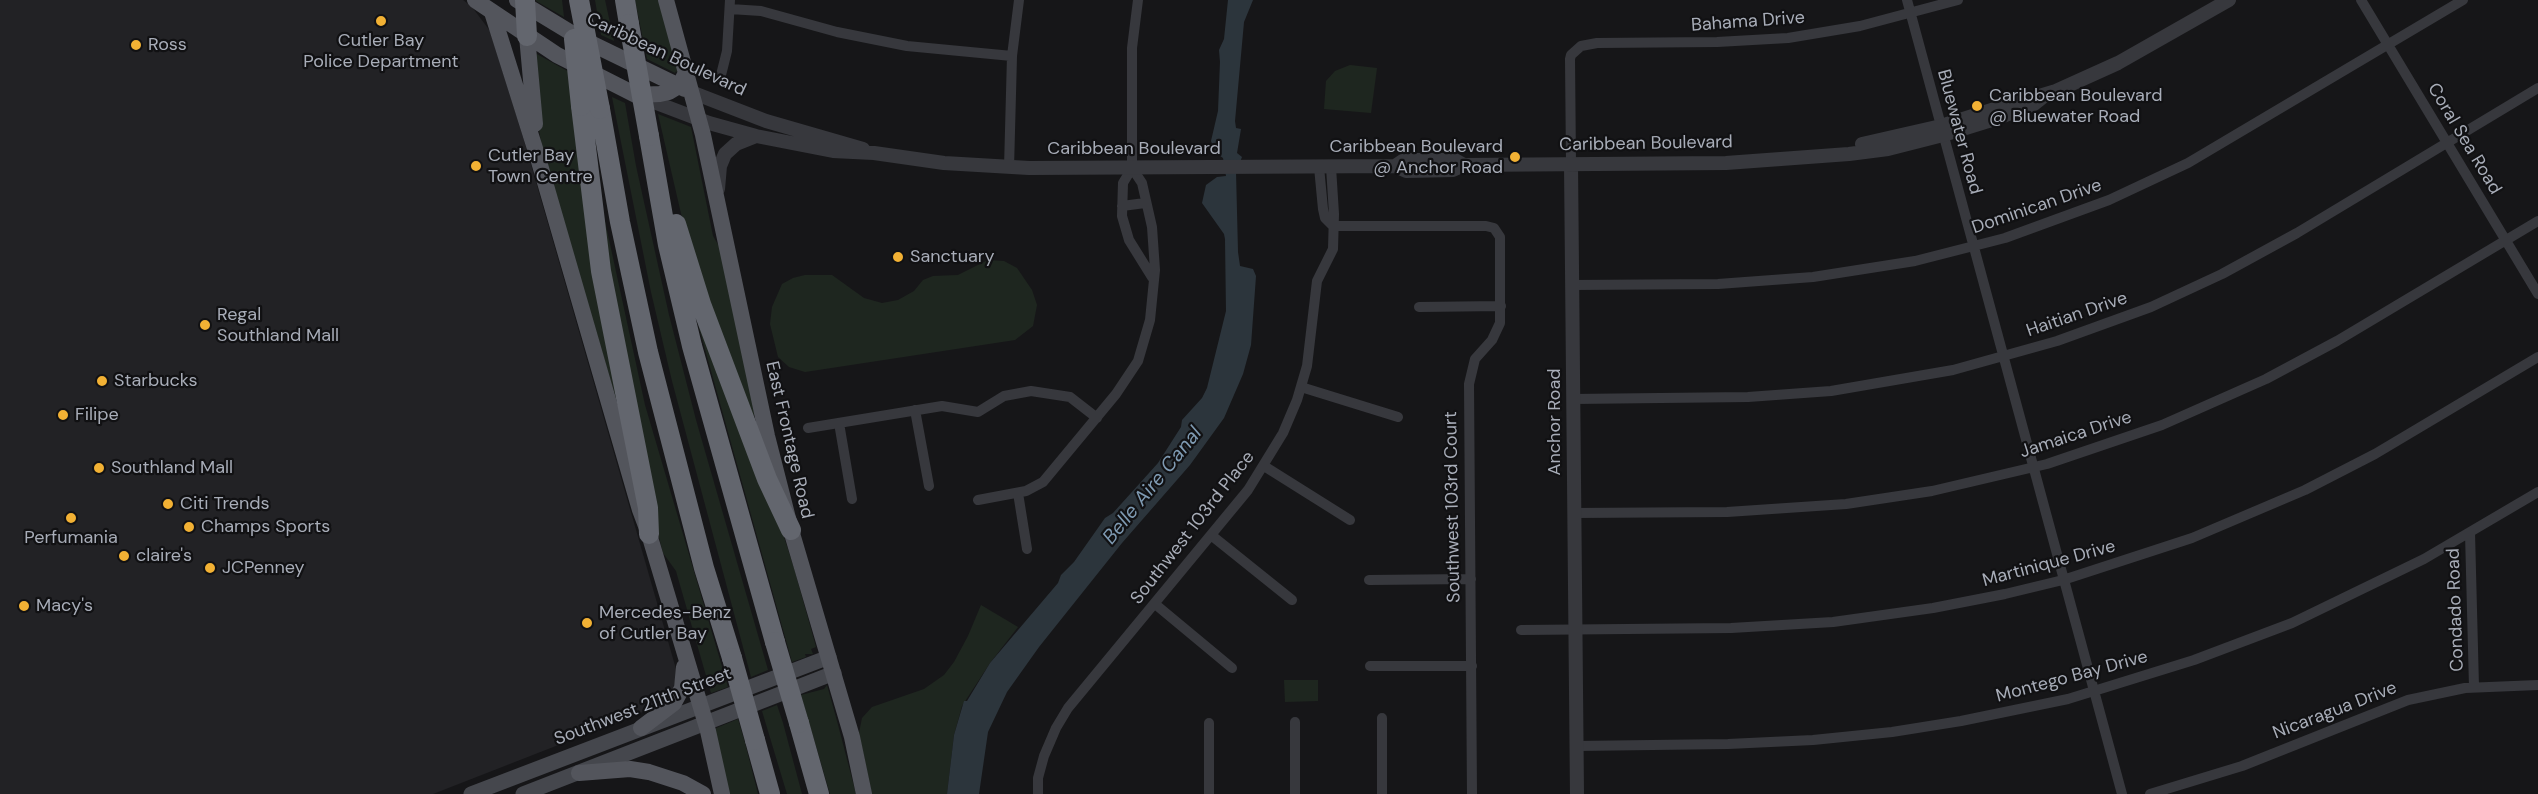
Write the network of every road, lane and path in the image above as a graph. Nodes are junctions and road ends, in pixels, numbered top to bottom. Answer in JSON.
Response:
{"nodes":[{"id":1,"x":476,"y":0,"type":"edge"},
{"id":2,"x":570,"y":0,"type":"edge"},
{"id":3,"x":579,"y":0,"type":"edge"},
{"id":4,"x":625,"y":0,"type":"edge"},
{"id":5,"x":666,"y":0,"type":"edge"},
{"id":6,"x":1019,"y":0,"type":"edge"},
{"id":7,"x":1138,"y":0,"type":"edge"},
{"id":8,"x":1906,"y":0,"type":"edge"},
{"id":9,"x":1958,"y":0,"type":"edge"},
{"id":10,"x":2229,"y":0,"type":"edge"},
{"id":11,"x":2361,"y":0,"type":"edge"},
{"id":12,"x":2463,"y":0,"type":"edge"},
{"id":13,"x":522,"y":2,"type":"edge"},
{"id":14,"x":730,"y":5,"type":"edge"},
{"id":15,"x":492,"y":12,"type":"junction"},
{"id":16,"x":1910,"y":14,"type":"junction"},
{"id":17,"x":527,"y":36,"type":"junction"},
{"id":18,"x":578,"y":37,"type":"junction"},
{"id":19,"x":2389,"y":44,"type":"junction"},
{"id":20,"x":1574,"y":52,"type":"joint"},
{"id":21,"x":1012,"y":56,"type":"junction"},
{"id":22,"x":721,"y":75,"type":"dead end"},
{"id":23,"x":686,"y":83,"type":"junction"},
{"id":24,"x":2538,"y":88,"type":"edge"},
{"id":25,"x":636,"y":95,"type":"junction"},
{"id":26,"x":590,"y":108,"type":"junction"},
{"id":27,"x":699,"y":120,"type":"junction"},
{"id":28,"x":1942,"y":131,"type":"junction"},
{"id":29,"x":649,"y":136,"type":"junction"},
{"id":30,"x":756,"y":136,"type":"junction"},
{"id":31,"x":2447,"y":143,"type":"junction"},
{"id":32,"x":874,"y":153,"type":"junction"},
{"id":33,"x":537,"y":158,"type":"junction"},
{"id":34,"x":1571,"y":164,"type":"junction"},
{"id":35,"x":1325,"y":167,"type":"junction"},
{"id":36,"x":1010,"y":168,"type":"junction"},
{"id":37,"x":1132,"y":168,"type":"junction"},
{"id":38,"x":716,"y":197,"type":"junction"},
{"id":39,"x":1145,"y":203,"type":"junction"},
{"id":40,"x":1122,"y":206,"type":"junction"},
{"id":41,"x":2538,"y":221,"type":"edge"},
{"id":42,"x":1333,"y":226,"type":"junction"},
{"id":43,"x":2506,"y":240,"type":"junction"},
{"id":44,"x":1973,"y":247,"type":"junction"},
{"id":45,"x":1152,"y":278,"type":"junction"},
{"id":46,"x":1572,"y":285,"type":"junction"},
{"id":47,"x":2538,"y":294,"type":"edge"},
{"id":48,"x":1501,"y":306,"type":"junction"},
{"id":49,"x":1419,"y":307,"type":"dead end"},
{"id":50,"x":2003,"y":357,"type":"junction"},
{"id":51,"x":2538,"y":357,"type":"edge"},
{"id":52,"x":1301,"y":387,"type":"junction"},
{"id":53,"x":1573,"y":399,"type":"junction"},
{"id":54,"x":915,"y":410,"type":"junction"},
{"id":55,"x":1398,"y":417,"type":"dead end"},
{"id":56,"x":1097,"y":418,"type":"junction"},
{"id":57,"x":839,"y":423,"type":"junction"},
{"id":58,"x":808,"y":428,"type":"dead end"},
{"id":59,"x":1264,"y":466,"type":"junction"},
{"id":60,"x":2033,"y":467,"type":"junction"},
{"id":61,"x":929,"y":486,"type":"dead end"},
{"id":62,"x":2538,"y":492,"type":"edge"},
{"id":63,"x":1018,"y":493,"type":"junction"},
{"id":64,"x":852,"y":499,"type":"dead end"},
{"id":65,"x":978,"y":500,"type":"dead end"},
{"id":66,"x":1574,"y":513,"type":"junction"},
{"id":67,"x":1350,"y":520,"type":"dead end"},
{"id":68,"x":791,"y":530,"type":"junction"},
{"id":69,"x":2470,"y":533,"type":"junction"},
{"id":70,"x":649,"y":534,"type":"junction"},
{"id":71,"x":1211,"y":535,"type":"junction"},
{"id":72,"x":1027,"y":549,"type":"dead end"},
{"id":73,"x":1471,"y":579,"type":"junction"},
{"id":74,"x":1369,"y":580,"type":"dead end"},
{"id":75,"x":2063,"y":580,"type":"junction"},
{"id":76,"x":1292,"y":600,"type":"dead end"},
{"id":77,"x":1155,"y":604,"type":"junction"},
{"id":78,"x":1575,"y":629,"type":"junction"},
{"id":79,"x":1521,"y":630,"type":"dead end"},
{"id":80,"x":684,"y":655,"type":"junction"},
{"id":81,"x":829,"y":657,"type":"junction"},
{"id":82,"x":1370,"y":666,"type":"dead end"},
{"id":83,"x":1472,"y":666,"type":"junction"},
{"id":84,"x":1232,"y":668,"type":"dead end"},
{"id":85,"x":834,"y":673,"type":"junction"},
{"id":86,"x":2538,"y":685,"type":"edge"},
{"id":87,"x":2474,"y":687,"type":"junction"},
{"id":88,"x":2093,"y":692,"type":"junction"},
{"id":89,"x":701,"y":707,"type":"junction"},
{"id":90,"x":1382,"y":718,"type":"dead end"},
{"id":91,"x":1295,"y":722,"type":"dead end"},
{"id":92,"x":1209,"y":723,"type":"dead end"},
{"id":93,"x":706,"y":724,"type":"junction"},
{"id":94,"x":641,"y":728,"type":"junction"},
{"id":95,"x":1576,"y":746,"type":"junction"},
{"id":96,"x":579,"y":773,"type":"junction"},
{"id":97,"x":702,"y":793,"type":"edge"},
{"id":98,"x":471,"y":794,"type":"edge"},
{"id":99,"x":523,"y":794,"type":"edge"},
{"id":100,"x":722,"y":794,"type":"edge"},
{"id":101,"x":770,"y":794,"type":"edge"},
{"id":102,"x":819,"y":794,"type":"edge"},
{"id":103,"x":864,"y":794,"type":"edge"},
{"id":104,"x":1038,"y":794,"type":"edge"},
{"id":105,"x":1209,"y":794,"type":"edge"},
{"id":106,"x":1295,"y":794,"type":"edge"},
{"id":107,"x":1382,"y":794,"type":"edge"},
{"id":108,"x":1472,"y":794,"type":"edge"},
{"id":109,"x":1576,"y":794,"type":"edge"},
{"id":110,"x":2122,"y":794,"type":"edge"},
{"id":111,"x":2150,"y":794,"type":"edge"}],
"edges":[{"from":1,"to":15,"type":"main road","name":"Caribbean Boulevard"},
{"from":2,"to":26,"type":"highway","bridge":true},
{"from":3,"to":26,"type":"highway","bridge":true},
{"from":4,"to":29,"type":"highway","bridge":true},
{"from":5,"to":23,"type":"main road","name":"East Frontage Road"},
{"from":6,"to":21,"type":"street"},
{"from":7,"to":37,"type":"street"},
{"from":8,"to":16,"type":"street","name":"Bluewater Road"},
{"from":9,"to":16,"type":"street","name":"Bahama Drive"},
{"from":10,"to":28,"type":"street","name":"Caribbean Boulevard"},
{"from":11,"to":19,"type":"street","name":"Coral Sea Road"},
{"from":12,"to":19,"type":"street","name":"Dominican Drive"},
{"from":13,"to":17,"type":"highway"},
{"from":13,"to":18,"type":"main road","name":"Caribbean Boulevard"},
{"from":14,"to":21,"type":"street"},
{"from":14,"to":22,"type":"street"},
{"from":15,"to":17,"type":"main road","name":"Caribbean Boulevard"},
{"from":15,"to":33,"type":"main road"},
{"from":16,"to":20,"type":"street","name":"Bahama Drive"},
{"from":16,"to":28,"type":"street","name":"Bluewater Road"},
{"from":17,"to":18,"type":"main road"},
{"from":17,"to":25,"type":"main road","name":"Caribbean Boulevard"},
{"from":17,"to":33,"type":"main road"},
{"from":18,"to":23,"type":"main road","name":"Caribbean Boulevard"},
{"from":19,"to":31,"type":"street","name":"Coral Sea Road"},
{"from":19,"to":44,"type":"street","name":"Dominican Drive"},
{"from":20,"to":34,"type":"street","name":"Anchor Road"},
{"from":21,"to":36,"type":"street"},
{"from":23,"to":25,"type":"main road"},
{"from":23,"to":27,"type":"main road","name":"East Frontage Road"},
{"from":23,"to":32,"type":"street","name":"Caribbean Boulevard"},
{"from":24,"to":31,"type":"street","name":"Haitian Drive"},
{"from":25,"to":27,"type":"street","name":"Caribbean Boulevard"},
{"from":26,"to":70,"type":"highway"},
{"from":26,"to":101,"type":"highway","bridge":true},
{"from":27,"to":30,"type":"street","name":"Caribbean Boulevard"},
{"from":27,"to":38,"type":"main road","name":"East Frontage Road"},
{"from":28,"to":34,"type":"street","name":"Caribbean Boulevard"},
{"from":28,"to":44,"type":"street","name":"Bluewater Road"},
{"from":29,"to":68,"type":"highway"},
{"from":29,"to":102,"type":"highway","bridge":true},
{"from":30,"to":32,"type":"street","name":"Caribbean Boulevard"},
{"from":30,"to":38,"type":"street"},
{"from":31,"to":43,"type":"street","name":"Coral Sea Road"},
{"from":31,"to":50,"type":"street","name":"Haitian Drive"},
{"from":32,"to":36,"type":"street","name":"Caribbean Boulevard"},
{"from":33,"to":70,"type":"main road"},
{"from":34,"to":35,"type":"street","name":"Caribbean Boulevard"},
{"from":34,"to":46,"type":"street","name":"Anchor Road"},
{"from":35,"to":37,"type":"street","name":"Caribbean Boulevard"},
{"from":35,"to":42,"type":"street","name":"Southwest 103rd Place"},
{"from":36,"to":37,"type":"street","name":"Caribbean Boulevard"},
{"from":37,"to":39,"type":"street"},
{"from":37,"to":40,"type":"street"},
{"from":38,"to":68,"type":"main road","name":"East Frontage Road"},
{"from":39,"to":40,"type":"street"},
{"from":39,"to":45,"type":"street"},
{"from":40,"to":45,"type":"street"},
{"from":41,"to":43,"type":"street","name":"Jamaica Drive"},
{"from":42,"to":48,"type":"street","name":"Southwest 103rd Court"},
{"from":42,"to":52,"type":"street","name":"Southwest 103rd Place"},
{"from":43,"to":47,"type":"street","name":"Coral Sea Road"},
{"from":43,"to":60,"type":"street","name":"Jamaica Drive"},
{"from":44,"to":46,"type":"street","name":"Dominican Drive"},
{"from":44,"to":50,"type":"street","name":"Bluewater Road"},
{"from":45,"to":56,"type":"street"},
{"from":46,"to":53,"type":"street","name":"Anchor Road"},
{"from":48,"to":49,"type":"street"},
{"from":48,"to":73,"type":"street","name":"Southwest 103rd Court"},
{"from":50,"to":53,"type":"street","name":"Haitian Drive"},
{"from":50,"to":60,"type":"street","name":"Bluewater Road"},
{"from":51,"to":75,"type":"street","name":"Martinique Drive"},
{"from":52,"to":55,"type":"street"},
{"from":52,"to":59,"type":"street","name":"Southwest 103rd Place"},
{"from":53,"to":66,"type":"street","name":"Anchor Road"},
{"from":54,"to":56,"type":"street"},
{"from":54,"to":57,"type":"street"},
{"from":54,"to":61,"type":"street"},
{"from":56,"to":63,"type":"street"},
{"from":57,"to":58,"type":"street"},
{"from":57,"to":64,"type":"street"},
{"from":59,"to":67,"type":"street"},
{"from":59,"to":71,"type":"street","name":"Southwest 103rd Place"},
{"from":60,"to":66,"type":"street","name":"Jamaica Drive"},
{"from":60,"to":75,"type":"street","name":"Bluewater Road"},
{"from":62,"to":69,"type":"street","name":"Montego Bay Drive"},
{"from":63,"to":65,"type":"street"},
{"from":63,"to":72,"type":"street"},
{"from":66,"to":78,"type":"street","name":"Anchor Road"},
{"from":68,"to":81,"type":"main road","name":"East Frontage Road"},
{"from":69,"to":87,"type":"street","name":"Condado Road"},
{"from":69,"to":88,"type":"street","name":"Montego Bay Drive"},
{"from":70,"to":80,"type":"main road"},
{"from":71,"to":76,"type":"street"},
{"from":71,"to":77,"type":"street","name":"Southwest 103rd Place"},
{"from":73,"to":74,"type":"street"},
{"from":73,"to":83,"type":"street","name":"Southwest 103rd Court"},
{"from":75,"to":78,"type":"street","name":"Martinique Drive"},
{"from":75,"to":88,"type":"street","name":"Bluewater Road"},
{"from":77,"to":84,"type":"street"},
{"from":77,"to":104,"type":"street","name":"Southwest 103rd Place"},
{"from":78,"to":79,"type":"street","name":"Martinique Drive"},
{"from":78,"to":95,"type":"street","name":"Anchor Road"},
{"from":80,"to":89,"type":"main road"},
{"from":80,"to":94,"type":"main road"},
{"from":81,"to":85,"type":"main road","name":"East Frontage Road"},
{"from":81,"to":89,"type":"main road","name":"Southwest 211th Street"},
{"from":82,"to":83,"type":"street"},
{"from":83,"to":108,"type":"street","name":"Southwest 103rd Court"},
{"from":85,"to":93,"type":"main road","name":"Southwest 211th Street"},
{"from":85,"to":103,"type":"main road","name":"East Frontage Road"},
{"from":86,"to":87,"type":"street","name":"Nicaragua Drive"},
{"from":87,"to":111,"type":"street","name":"Nicaragua Drive"},
{"from":88,"to":95,"type":"street","name":"Montego Bay Drive"},
{"from":88,"to":110,"type":"street","name":"Bluewater Road"},
{"from":89,"to":93,"type":"main road"},
{"from":89,"to":94,"type":"main road","name":"Southwest 211th Street"},
{"from":90,"to":107,"type":"street"},
{"from":91,"to":106,"type":"street"},
{"from":92,"to":105,"type":"street"},
{"from":93,"to":96,"type":"main road","name":"Southwest 211th Street"},
{"from":93,"to":100,"type":"main road"},
{"from":94,"to":98,"type":"main road","name":"Southwest 211th Street"},
{"from":95,"to":109,"type":"street","name":"Anchor Road"},
{"from":96,"to":97,"type":"main road"},
{"from":96,"to":99,"type":"main road","name":"Southwest 211th Street"}]}
